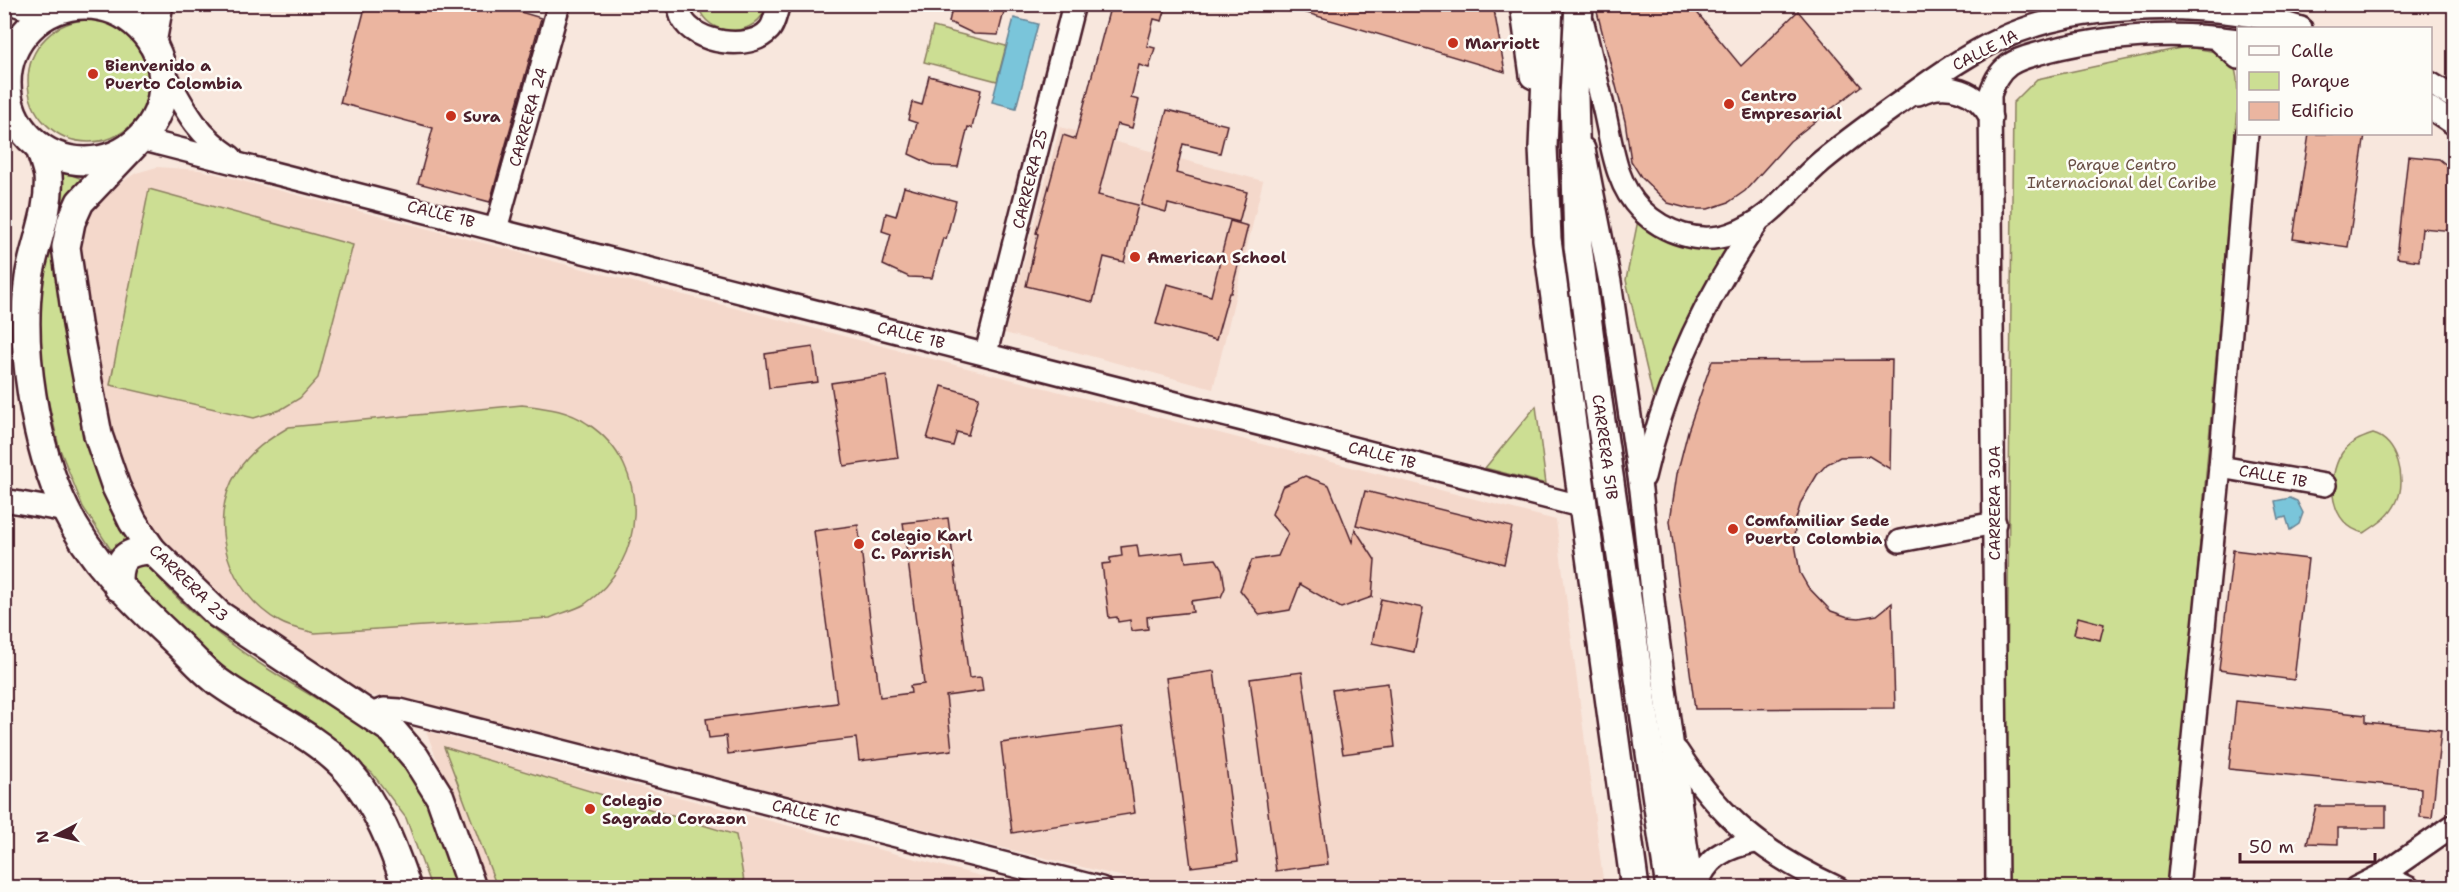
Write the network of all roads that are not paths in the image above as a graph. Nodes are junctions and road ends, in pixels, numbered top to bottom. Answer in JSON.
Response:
{"nodes":[{"id":1,"x":13,"y":4,"type":"edge"},
{"id":2,"x":159,"y":4,"type":"edge"},
{"id":3,"x":559,"y":4,"type":"edge"},
{"id":4,"x":679,"y":4,"type":"edge"},
{"id":5,"x":779,"y":4,"type":"edge"},
{"id":6,"x":1074,"y":4,"type":"edge"},
{"id":7,"x":1524,"y":4,"type":"edge"},
{"id":8,"x":1549,"y":4,"type":"edge"},
{"id":9,"x":1579,"y":4,"type":"edge"},
{"id":10,"x":74,"y":5,"type":"edge"},
{"id":11,"x":46,"y":15,"type":"junction"},
{"id":12,"x":2297,"y":27,"type":"edge"},
{"id":13,"x":2216,"y":38,"type":"junction"},
{"id":14,"x":2237,"y":40,"type":"edge"},
{"id":15,"x":156,"y":55,"type":"junction"},
{"id":16,"x":2237,"y":57,"type":"edge"},
{"id":17,"x":2016,"y":61,"type":"joint"},
{"id":18,"x":6,"y":68,"type":"edge"},
{"id":19,"x":2432,"y":84,"type":"edge"},
{"id":20,"x":1574,"y":96,"type":"junction"},
{"id":21,"x":2454,"y":98,"type":"edge"},
{"id":22,"x":1898,"y":103,"type":"junction"},
{"id":23,"x":2432,"y":109,"type":"edge"},
{"id":24,"x":1991,"y":118,"type":"junction"},
{"id":25,"x":2454,"y":124,"type":"edge"},
{"id":26,"x":2247,"y":135,"type":"edge"},
{"id":27,"x":140,"y":139,"type":"junction"},
{"id":28,"x":39,"y":146,"type":"junction"},
{"id":29,"x":1543,"y":147,"type":"junction"},
{"id":30,"x":239,"y":163,"type":"junction"},
{"id":31,"x":1757,"y":223,"type":"junction"},
{"id":32,"x":496,"y":229,"type":"junction"},
{"id":33,"x":986,"y":353,"type":"junction"},
{"id":34,"x":2220,"y":467,"type":"junction"},
{"id":35,"x":2325,"y":485,"type":"dead end"},
{"id":36,"x":1641,"y":490,"type":"junction"},
{"id":37,"x":4,"y":500,"type":"edge"},
{"id":38,"x":1584,"y":507,"type":"junction"},
{"id":39,"x":66,"y":511,"type":"junction"},
{"id":40,"x":1995,"y":523,"type":"junction"},
{"id":41,"x":1900,"y":541,"type":"dead end"},
{"id":42,"x":153,"y":550,"type":"junction"},
{"id":43,"x":118,"y":587,"type":"junction"},
{"id":44,"x":371,"y":714,"type":"junction"},
{"id":45,"x":1674,"y":746,"type":"junction"},
{"id":46,"x":2454,"y":825,"type":"edge"},
{"id":47,"x":1756,"y":842,"type":"junction"},
{"id":48,"x":2382,"y":875,"type":"junction"},
{"id":49,"x":407,"y":888,"type":"edge"},
{"id":50,"x":472,"y":888,"type":"edge"},
{"id":51,"x":1101,"y":888,"type":"edge"},
{"id":52,"x":1635,"y":888,"type":"edge"},
{"id":53,"x":1670,"y":888,"type":"edge"},
{"id":54,"x":1694,"y":888,"type":"edge"},
{"id":55,"x":1838,"y":888,"type":"edge"},
{"id":56,"x":1997,"y":888,"type":"edge"},
{"id":57,"x":2178,"y":888,"type":"edge"},
{"id":58,"x":2356,"y":888,"type":"edge"},
{"id":59,"x":2409,"y":888,"type":"edge"}],
"edges":[{"from":1,"to":11,"type":"street"},
{"from":2,"to":15,"type":"main road"},
{"from":3,"to":32,"type":"street","name":"CARRERA 24"},
{"from":4,"to":5,"type":"street"},
{"from":6,"to":33,"type":"street","name":"CARRERA 25"},
{"from":7,"to":29,"type":"main road"},
{"from":8,"to":29,"type":"main road","name":"CARRERA 51B"},
{"from":9,"to":20,"type":"main road","name":"CARRERA 51B"},
{"from":9,"to":31,"type":"street"},
{"from":10,"to":11,"type":"main road"},
{"from":10,"to":15,"type":"main road"},
{"from":11,"to":18,"type":"main road"},
{"from":12,"to":22,"type":"street","name":"CALLE 1A"},
{"from":13,"to":14,"type":"street","name":"CALLE 1A"},
{"from":13,"to":16,"type":"street"},
{"from":13,"to":17,"type":"street","name":"CALLE 1A"},
{"from":15,"to":27,"type":"main road"},
{"from":15,"to":30,"type":"street","name":"CALLE 1B"},
{"from":17,"to":24,"type":"street","name":"CARRERA 30A"},
{"from":18,"to":28,"type":"main road"},
{"from":19,"to":21,"type":"street"},
{"from":20,"to":36,"type":"street"},
{"from":20,"to":53,"type":"main road","name":"CARRERA 51B"},
{"from":22,"to":24,"type":"street"},
{"from":22,"to":31,"type":"street","name":"CALLE 1A"},
{"from":23,"to":25,"type":"street"},
{"from":24,"to":40,"type":"street","name":"CARRERA 30A"},
{"from":26,"to":34,"type":"street"},
{"from":27,"to":28,"type":"main road"},
{"from":27,"to":30,"type":"street","name":"CALLE 1B"},
{"from":27,"to":42,"type":"main road","name":"CARRERA 23"},
{"from":28,"to":39,"type":"main road"},
{"from":29,"to":38,"type":"main road","name":"CARRERA 51B"},
{"from":30,"to":32,"type":"street","name":"CALLE 1B"},
{"from":31,"to":36,"type":"street"},
{"from":32,"to":33,"type":"street","name":"CALLE 1B"},
{"from":33,"to":38,"type":"street","name":"CALLE 1B"},
{"from":34,"to":35,"type":"street","name":"CALLE 1B"},
{"from":34,"to":57,"type":"street"},
{"from":36,"to":45,"type":"street"},
{"from":37,"to":39,"type":"street"},
{"from":38,"to":52,"type":"main road","name":"CARRERA 51B"},
{"from":39,"to":43,"type":"main road"},
{"from":40,"to":41,"type":"street"},
{"from":40,"to":56,"type":"street","name":"CARRERA 30A"},
{"from":42,"to":43,"type":"main road"},
{"from":42,"to":44,"type":"main road","name":"CARRERA 23"},
{"from":43,"to":49,"type":"main road"},
{"from":44,"to":50,"type":"main road","name":"CARRERA 23"},
{"from":44,"to":51,"type":"street","name":"CALLE 1C"},
{"from":45,"to":47,"type":"street"},
{"from":45,"to":54,"type":"street"},
{"from":46,"to":48,"type":"street"},
{"from":47,"to":54,"type":"street"},
{"from":47,"to":55,"type":"street"},
{"from":48,"to":58,"type":"street"},
{"from":48,"to":59,"type":"street"}]}
